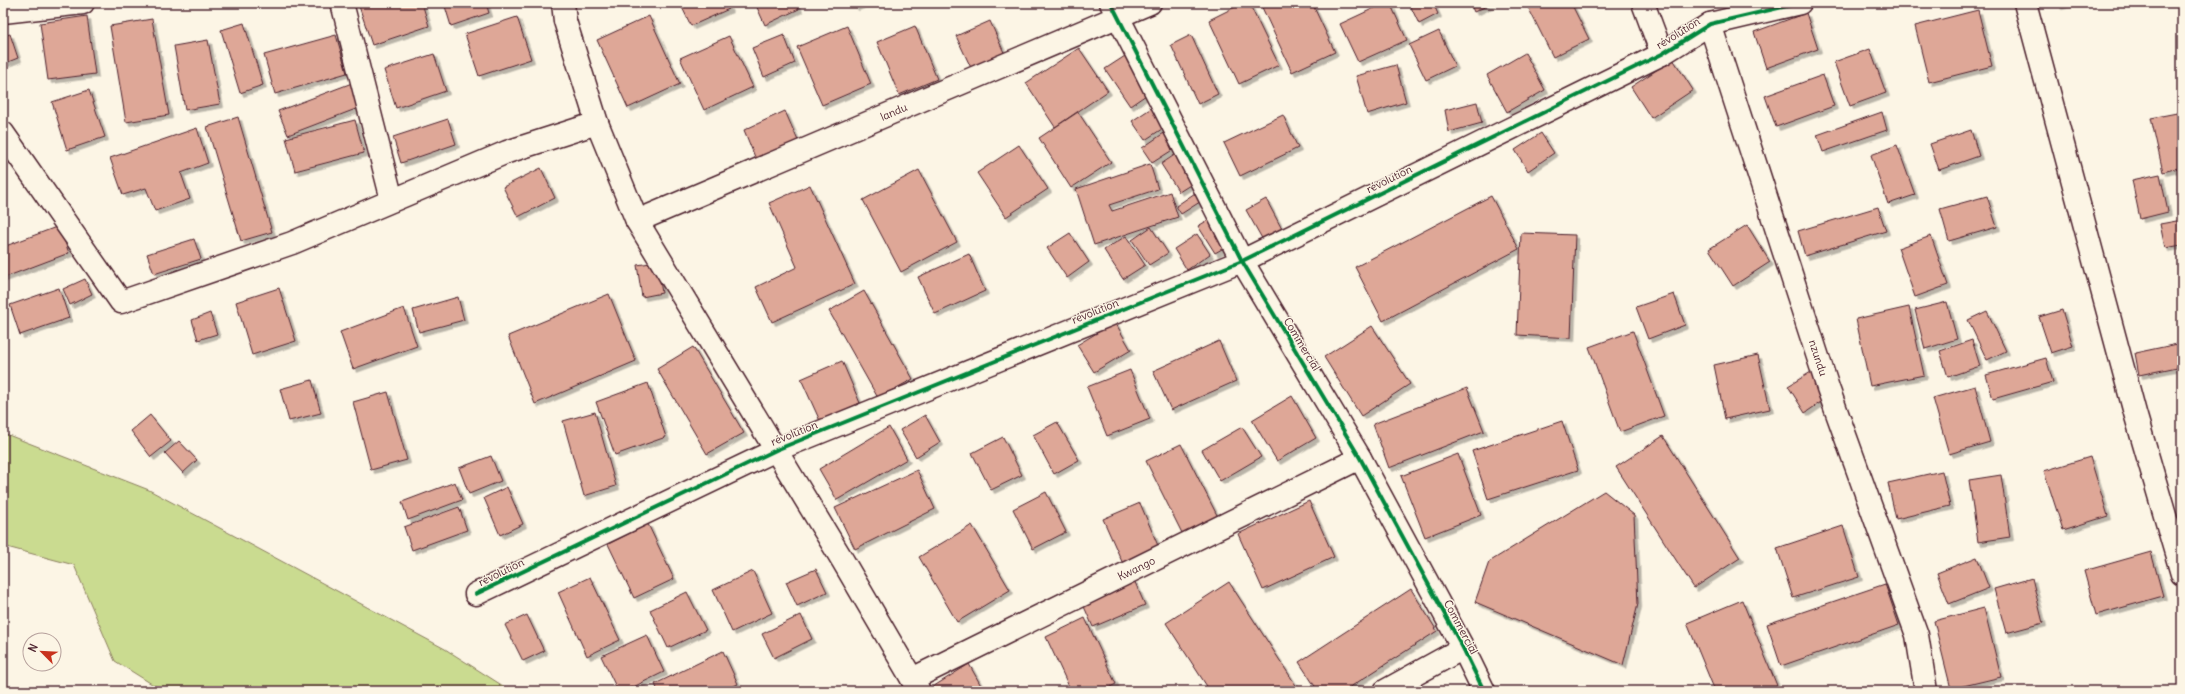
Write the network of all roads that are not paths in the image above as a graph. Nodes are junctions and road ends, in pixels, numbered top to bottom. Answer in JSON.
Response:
{"nodes":[{"id":1,"x":83,"y":3,"type":"edge"},
{"id":2,"x":342,"y":3,"type":"edge"},
{"id":3,"x":563,"y":3,"type":"edge"},
{"id":4,"x":1150,"y":3,"type":"edge"},
{"id":5,"x":1643,"y":3,"type":"edge"},
{"id":6,"x":1800,"y":3,"type":"edge"},
{"id":7,"x":2025,"y":3,"type":"edge"},
{"id":8,"x":1114,"y":10,"type":"edge"},
{"id":9,"x":3,"y":12,"type":"edge"},
{"id":10,"x":1710,"y":24,"type":"junction"},
{"id":11,"x":1662,"y":54,"type":"junction"},
{"id":12,"x":597,"y":123,"type":"junction"},
{"id":13,"x":3,"y":133,"type":"edge"},
{"id":14,"x":392,"y":200,"type":"junction"},
{"id":15,"x":637,"y":221,"type":"junction"},
{"id":16,"x":1242,"y":261,"type":"junction"},
{"id":17,"x":776,"y":450,"type":"junction"},
{"id":18,"x":1360,"y":458,"type":"junction"},
{"id":19,"x":2182,"y":574,"type":"edge"},
{"id":20,"x":476,"y":594,"type":"dead end"},
{"id":21,"x":1463,"y":648,"type":"junction"},
{"id":22,"x":916,"y":685,"type":"edge"},
{"id":23,"x":1385,"y":691,"type":"edge"},
{"id":24,"x":1484,"y":691,"type":"edge"},
{"id":25,"x":1926,"y":691,"type":"edge"}],
"edges":[{"from":1,"to":9,"type":"street"},
{"from":2,"to":14,"type":"street"},
{"from":3,"to":12,"type":"street"},
{"from":4,"to":8,"type":"street","name":"landu"},
{"from":5,"to":11,"type":"street"},
{"from":6,"to":10,"type":"street","name":"révolution"},
{"from":7,"to":19,"type":"street"},
{"from":8,"to":15,"type":"street","name":"landu"},
{"from":8,"to":16,"type":"street","name":"Commercial"},
{"from":10,"to":11,"type":"street","name":"révolution"},
{"from":10,"to":25,"type":"street","name":"nzundu"},
{"from":11,"to":16,"type":"street","name":"révolution"},
{"from":12,"to":14,"type":"street"},
{"from":12,"to":15,"type":"street"},
{"from":13,"to":14,"type":"street"},
{"from":15,"to":17,"type":"street"},
{"from":16,"to":17,"type":"street","name":"révolution"},
{"from":16,"to":18,"type":"street","name":"Commercial"},
{"from":17,"to":20,"type":"street","name":"révolution"},
{"from":17,"to":22,"type":"street"},
{"from":18,"to":21,"type":"street","name":"Commercial"},
{"from":18,"to":22,"type":"street","name":"Kwango"},
{"from":21,"to":23,"type":"street"},
{"from":21,"to":24,"type":"street","name":"Commercial"}]}
